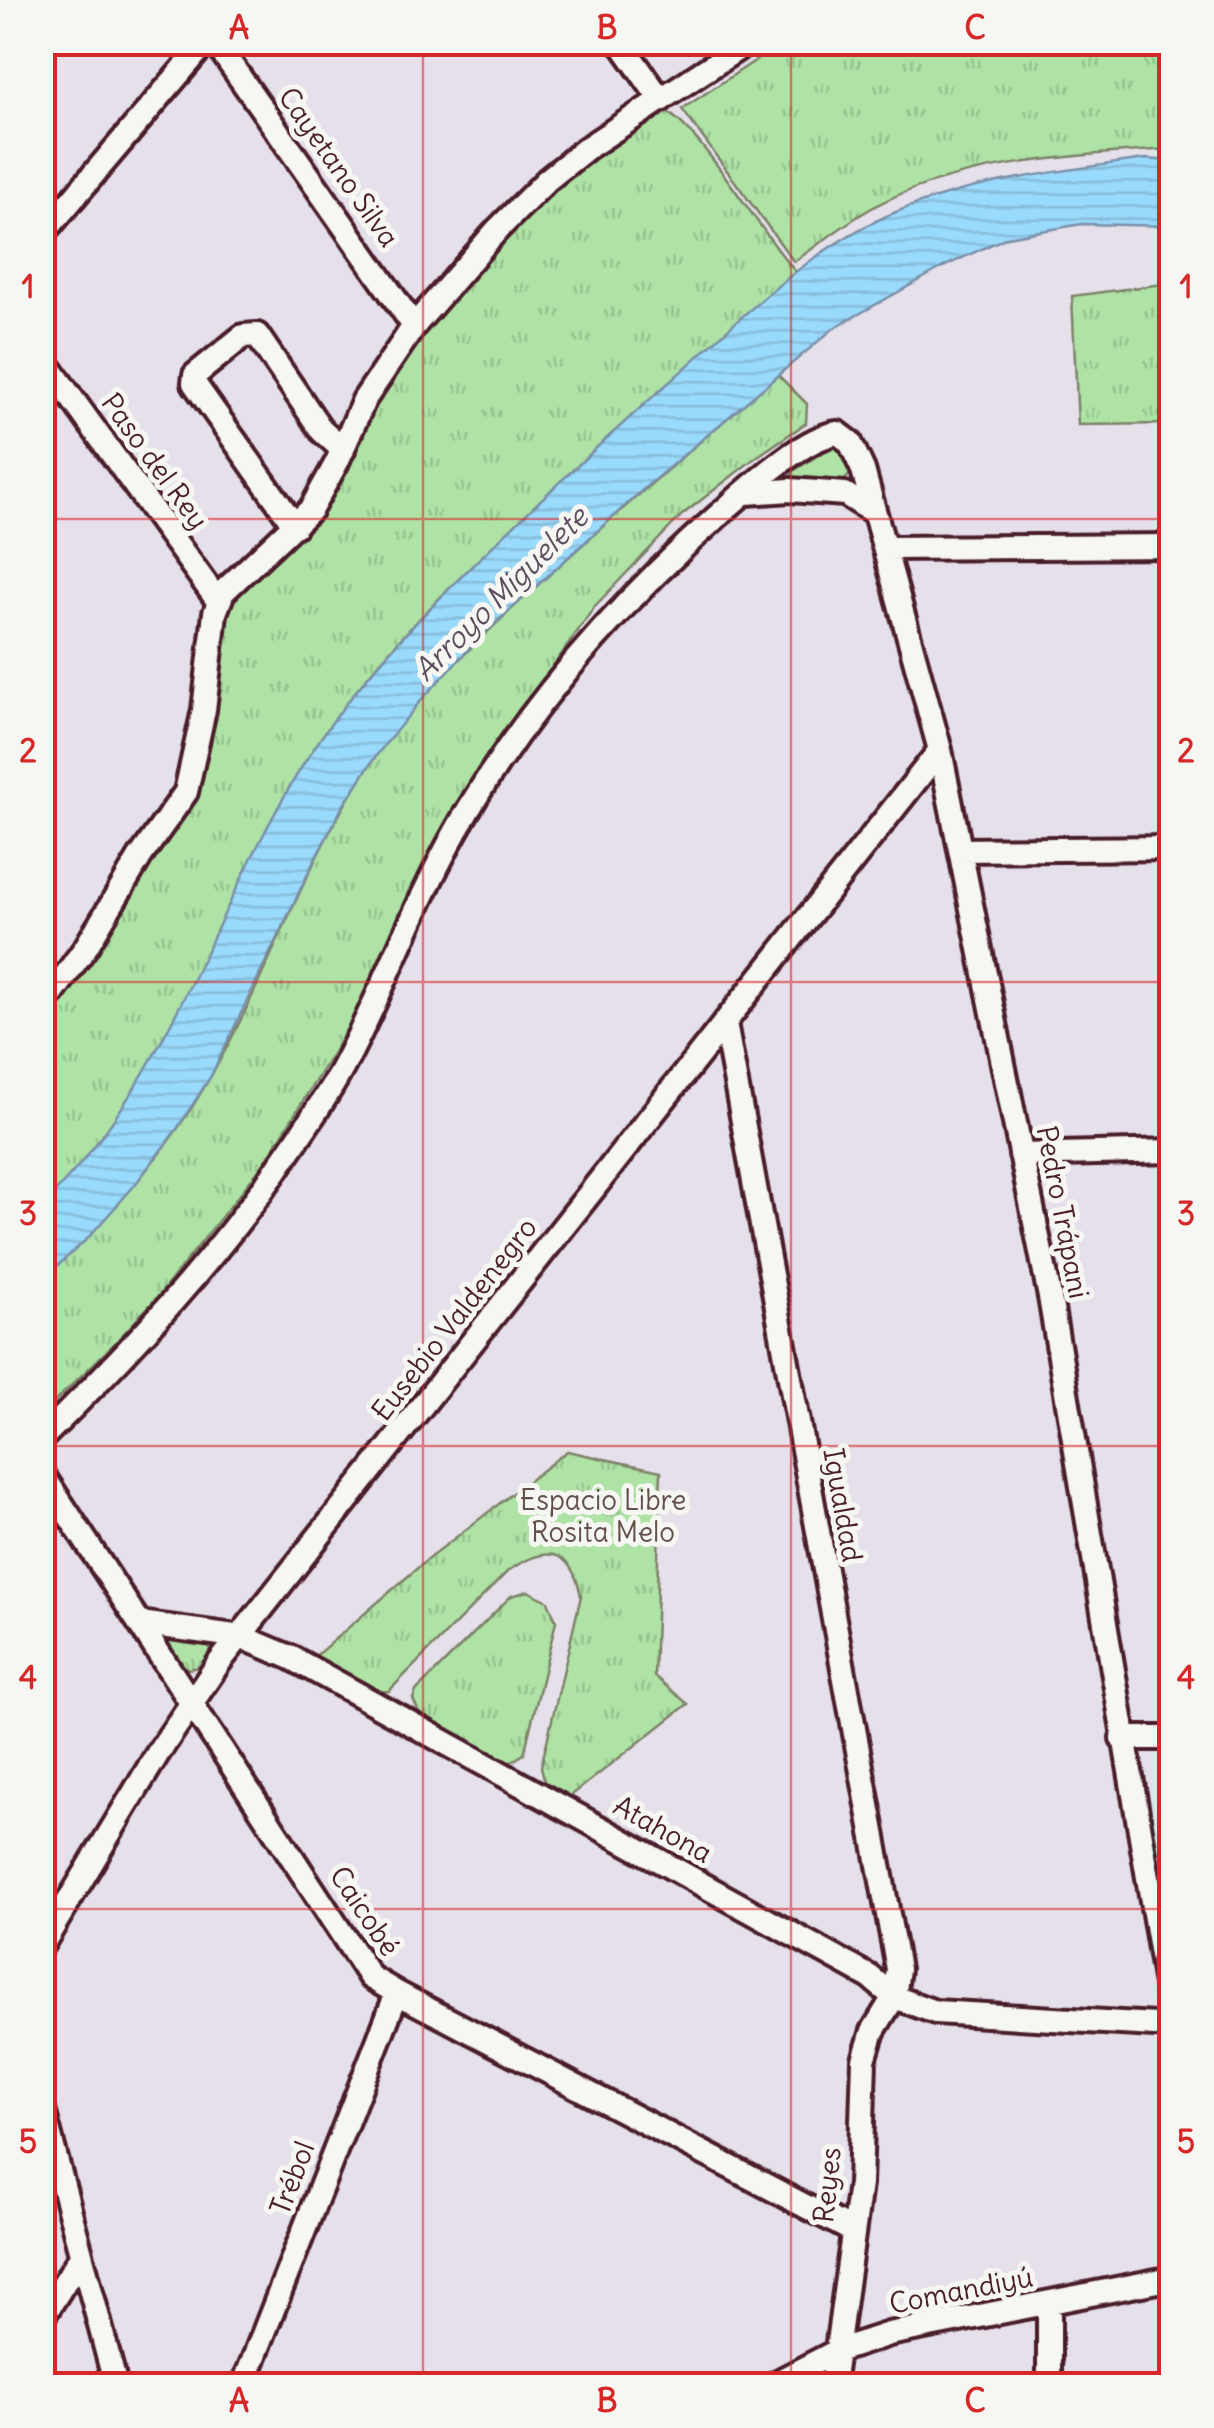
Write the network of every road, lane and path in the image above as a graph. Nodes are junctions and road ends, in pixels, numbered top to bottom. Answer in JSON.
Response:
{"nodes":[{"id":1,"x":206,"y":42,"type":"edge"},
{"id":2,"x":216,"y":42,"type":"edge"},
{"id":3,"x":620,"y":42,"type":"edge"},
{"id":4,"x":748,"y":42,"type":"edge"},
{"id":5,"x":661,"y":100,"type":"junction"},
{"id":6,"x":42,"y":235,"type":"edge"},
{"id":7,"x":414,"y":326,"type":"junction"},
{"id":8,"x":42,"y":357,"type":"edge"},
{"id":9,"x":343,"y":450,"type":"junction"},
{"id":10,"x":742,"y":494,"type":"junction"},
{"id":11,"x":873,"y":512,"type":"junction"},
{"id":12,"x":295,"y":526,"type":"junction"},
{"id":13,"x":1172,"y":546,"type":"edge"},
{"id":14,"x":886,"y":548,"type":"junction"},
{"id":15,"x":218,"y":601,"type":"junction"},
{"id":16,"x":940,"y":750,"type":"junction"},
{"id":17,"x":1172,"y":848,"type":"edge"},
{"id":18,"x":960,"y":850,"type":"junction"},
{"id":19,"x":42,"y":1008,"type":"edge"},
{"id":20,"x":725,"y":1023,"type":"junction"},
{"id":21,"x":1172,"y":1151,"type":"edge"},
{"id":22,"x":1021,"y":1155,"type":"junction"},
{"id":23,"x":42,"y":1438,"type":"edge"},
{"id":24,"x":42,"y":1474,"type":"edge"},
{"id":25,"x":140,"y":1623,"type":"junction"},
{"id":26,"x":242,"y":1637,"type":"junction"},
{"id":27,"x":192,"y":1703,"type":"junction"},
{"id":28,"x":1122,"y":1738,"type":"junction"},
{"id":29,"x":1172,"y":1738,"type":"edge"},
{"id":30,"x":42,"y":1944,"type":"edge"},
{"id":31,"x":396,"y":1993,"type":"junction"},
{"id":32,"x":894,"y":1997,"type":"junction"},
{"id":33,"x":1172,"y":2023,"type":"edge"},
{"id":34,"x":42,"y":2106,"type":"edge"},
{"id":35,"x":853,"y":2230,"type":"junction"},
{"id":36,"x":82,"y":2256,"type":"junction"},
{"id":37,"x":1172,"y":2278,"type":"edge"},
{"id":38,"x":1048,"y":2304,"type":"junction"},
{"id":39,"x":42,"y":2318,"type":"edge"},
{"id":40,"x":837,"y":2352,"type":"junction"},
{"id":41,"x":116,"y":2386,"type":"edge"},
{"id":42,"x":243,"y":2386,"type":"edge"},
{"id":43,"x":770,"y":2386,"type":"edge"},
{"id":44,"x":832,"y":2386,"type":"edge"},
{"id":45,"x":1049,"y":2386,"type":"edge"}],
"edges":[{"from":1,"to":6,"type":"street"},
{"from":2,"to":7,"type":"street","name":"Cayetano Silva"},
{"from":3,"to":5,"type":"street"},
{"from":4,"to":5,"type":"street"},
{"from":5,"to":7,"type":"street"},
{"from":7,"to":9,"type":"street"},
{"from":8,"to":15,"type":"street","name":"Paso del Rey"},
{"from":9,"to":12,"type":"street"},
{"from":9,"to":12,"type":"street"},
{"from":10,"to":11,"type":"street"},
{"from":10,"to":11,"type":"street","name":"Pedro Trápani"},
{"from":10,"to":23,"type":"street"},
{"from":11,"to":14,"type":"street","name":"Pedro Trápani"},
{"from":12,"to":15,"type":"street"},
{"from":13,"to":14,"type":"street"},
{"from":14,"to":16,"type":"street","name":"Pedro Trápani"},
{"from":15,"to":19,"type":"street"},
{"from":16,"to":18,"type":"street","name":"Pedro Trápani"},
{"from":16,"to":20,"type":"street","name":"Eusebio Valdenegro"},
{"from":17,"to":18,"type":"street"},
{"from":18,"to":22,"type":"street","name":"Pedro Trápani"},
{"from":20,"to":26,"type":"street","name":"Eusebio Valdenegro"},
{"from":20,"to":32,"type":"street","name":"Igualdad"},
{"from":21,"to":22,"type":"street"},
{"from":22,"to":28,"type":"street","name":"Pedro Trápani"},
{"from":24,"to":25,"type":"street","name":"Caicobé"},
{"from":25,"to":26,"type":"street","name":"Atahona"},
{"from":25,"to":27,"type":"street","name":"Caicobé"},
{"from":26,"to":27,"type":"street","name":"Eusebio Valdenegro"},
{"from":26,"to":32,"type":"street","name":"Atahona"},
{"from":27,"to":30,"type":"street","name":"Eusebio Valdenegro"},
{"from":27,"to":31,"type":"street","name":"Caicobé"},
{"from":28,"to":29,"type":"street"},
{"from":28,"to":33,"type":"street","name":"Pedro Trápani"},
{"from":31,"to":35,"type":"street","name":"Caicobé"},
{"from":31,"to":42,"type":"street","name":"Trébol"},
{"from":32,"to":33,"type":"street","name":"Atahona"},
{"from":32,"to":35,"type":"street","name":"Reyes"},
{"from":34,"to":36,"type":"street"},
{"from":35,"to":40,"type":"street","name":"Reyes"},
{"from":36,"to":39,"type":"street"},
{"from":36,"to":41,"type":"street"},
{"from":37,"to":38,"type":"street","name":"Comandiyú"},
{"from":38,"to":40,"type":"street","name":"Comandiyú"},
{"from":38,"to":45,"type":"street"},
{"from":40,"to":43,"type":"street","name":"Comandiyú"},
{"from":40,"to":44,"type":"street","name":"Reyes"}]}
